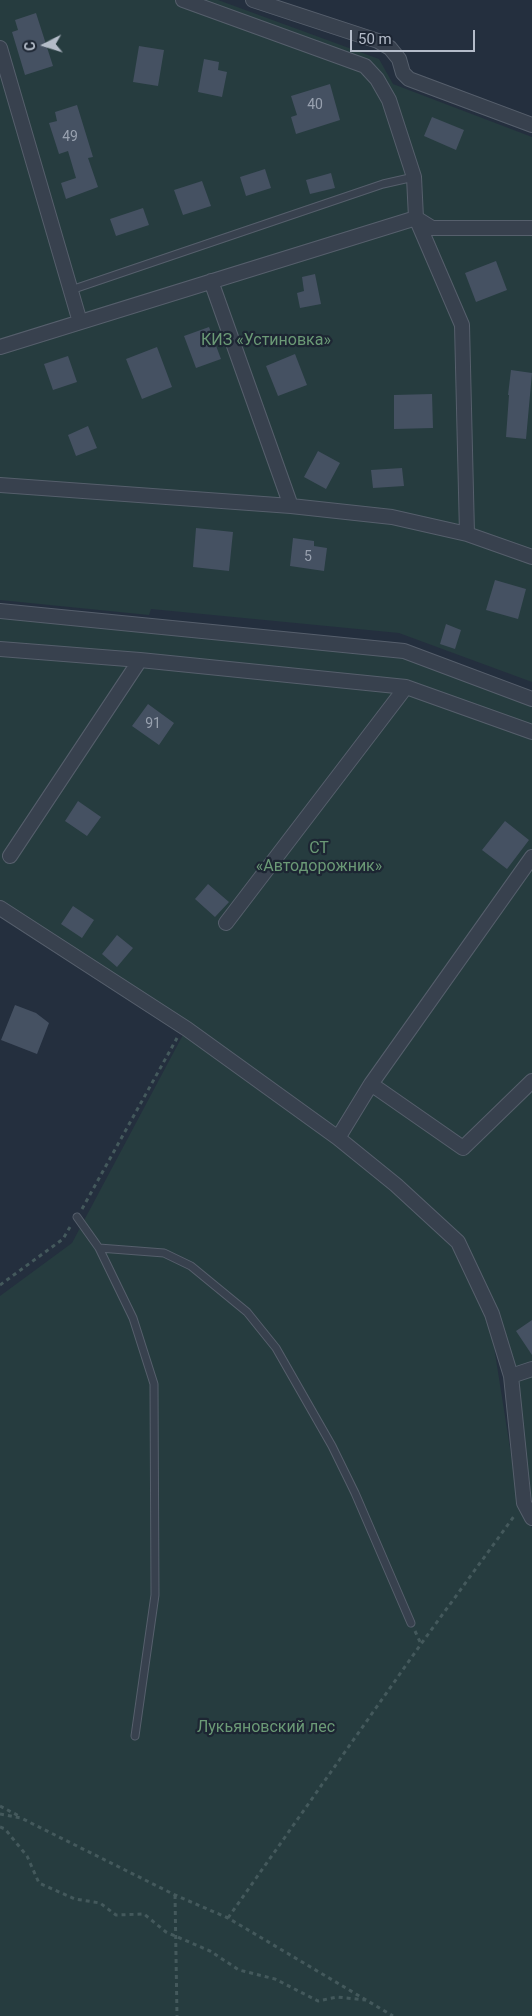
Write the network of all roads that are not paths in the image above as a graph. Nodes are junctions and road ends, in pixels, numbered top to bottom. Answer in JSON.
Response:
{"nodes":[{"id":1,"x":183,"y":0,"type":"edge"},
{"id":2,"x":253,"y":0,"type":"edge"},
{"id":3,"x":0,"y":48,"type":"edge"},
{"id":4,"x":532,"y":125,"type":"edge"},
{"id":5,"x":414,"y":177,"type":"junction"},
{"id":6,"x":416,"y":218,"type":"junction"},
{"id":7,"x":532,"y":228,"type":"edge"},
{"id":8,"x":211,"y":281,"type":"junction"},
{"id":9,"x":71,"y":290,"type":"junction"},
{"id":10,"x":80,"y":322,"type":"junction"},
{"id":11,"x":0,"y":347,"type":"edge"},
{"id":12,"x":0,"y":485,"type":"edge"},
{"id":13,"x":291,"y":506,"type":"junction"},
{"id":14,"x":468,"y":534,"type":"junction"},
{"id":15,"x":532,"y":557,"type":"edge"},
{"id":16,"x":0,"y":611,"type":"edge"},
{"id":17,"x":0,"y":649,"type":"edge"},
{"id":18,"x":140,"y":660,"type":"junction"},
{"id":19,"x":406,"y":687,"type":"junction"},
{"id":20,"x":532,"y":699,"type":"edge"},
{"id":21,"x":532,"y":732,"type":"edge"},
{"id":22,"x":10,"y":856,"type":"dead end"},
{"id":23,"x":532,"y":857,"type":"edge"},
{"id":24,"x":0,"y":908,"type":"edge"},
{"id":25,"x":226,"y":923,"type":"dead end"},
{"id":26,"x":532,"y":1082,"type":"edge"},
{"id":27,"x":371,"y":1084,"type":"junction"},
{"id":28,"x":338,"y":1138,"type":"junction"},
{"id":29,"x":77,"y":1217,"type":"road end"},
{"id":30,"x":99,"y":1248,"type":"junction"},
{"id":31,"x":532,"y":1369,"type":"edge"},
{"id":32,"x":511,"y":1376,"type":"junction"},
{"id":33,"x":532,"y":1518,"type":"edge"},
{"id":34,"x":411,"y":1623,"type":"dead end"},
{"id":35,"x":135,"y":1736,"type":"dead end"}],
"edges":[{"from":1,"to":5,"type":"street"},
{"from":2,"to":4,"type":"street"},
{"from":3,"to":9,"type":"street"},
{"from":5,"to":6,"type":"street"},
{"from":5,"to":9,"type":"lane"},
{"from":6,"to":7,"type":"street"},
{"from":6,"to":8,"type":"street"},
{"from":6,"to":14,"type":"street"},
{"from":8,"to":10,"type":"street"},
{"from":8,"to":13,"type":"street"},
{"from":9,"to":10,"type":"street"},
{"from":10,"to":11,"type":"street"},
{"from":12,"to":13,"type":"street"},
{"from":13,"to":14,"type":"street"},
{"from":14,"to":15,"type":"street"},
{"from":16,"to":20,"type":"street"},
{"from":17,"to":18,"type":"street"},
{"from":18,"to":19,"type":"street"},
{"from":18,"to":22,"type":"street"},
{"from":19,"to":21,"type":"street"},
{"from":19,"to":25,"type":"street"},
{"from":23,"to":27,"type":"street"},
{"from":24,"to":28,"type":"street"},
{"from":26,"to":27,"type":"street"},
{"from":27,"to":28,"type":"street"},
{"from":28,"to":32,"type":"street"},
{"from":29,"to":30,"type":"lane"},
{"from":30,"to":34,"type":"lane"},
{"from":30,"to":35,"type":"lane"},
{"from":31,"to":32,"type":"street"},
{"from":32,"to":33,"type":"street"}]}
